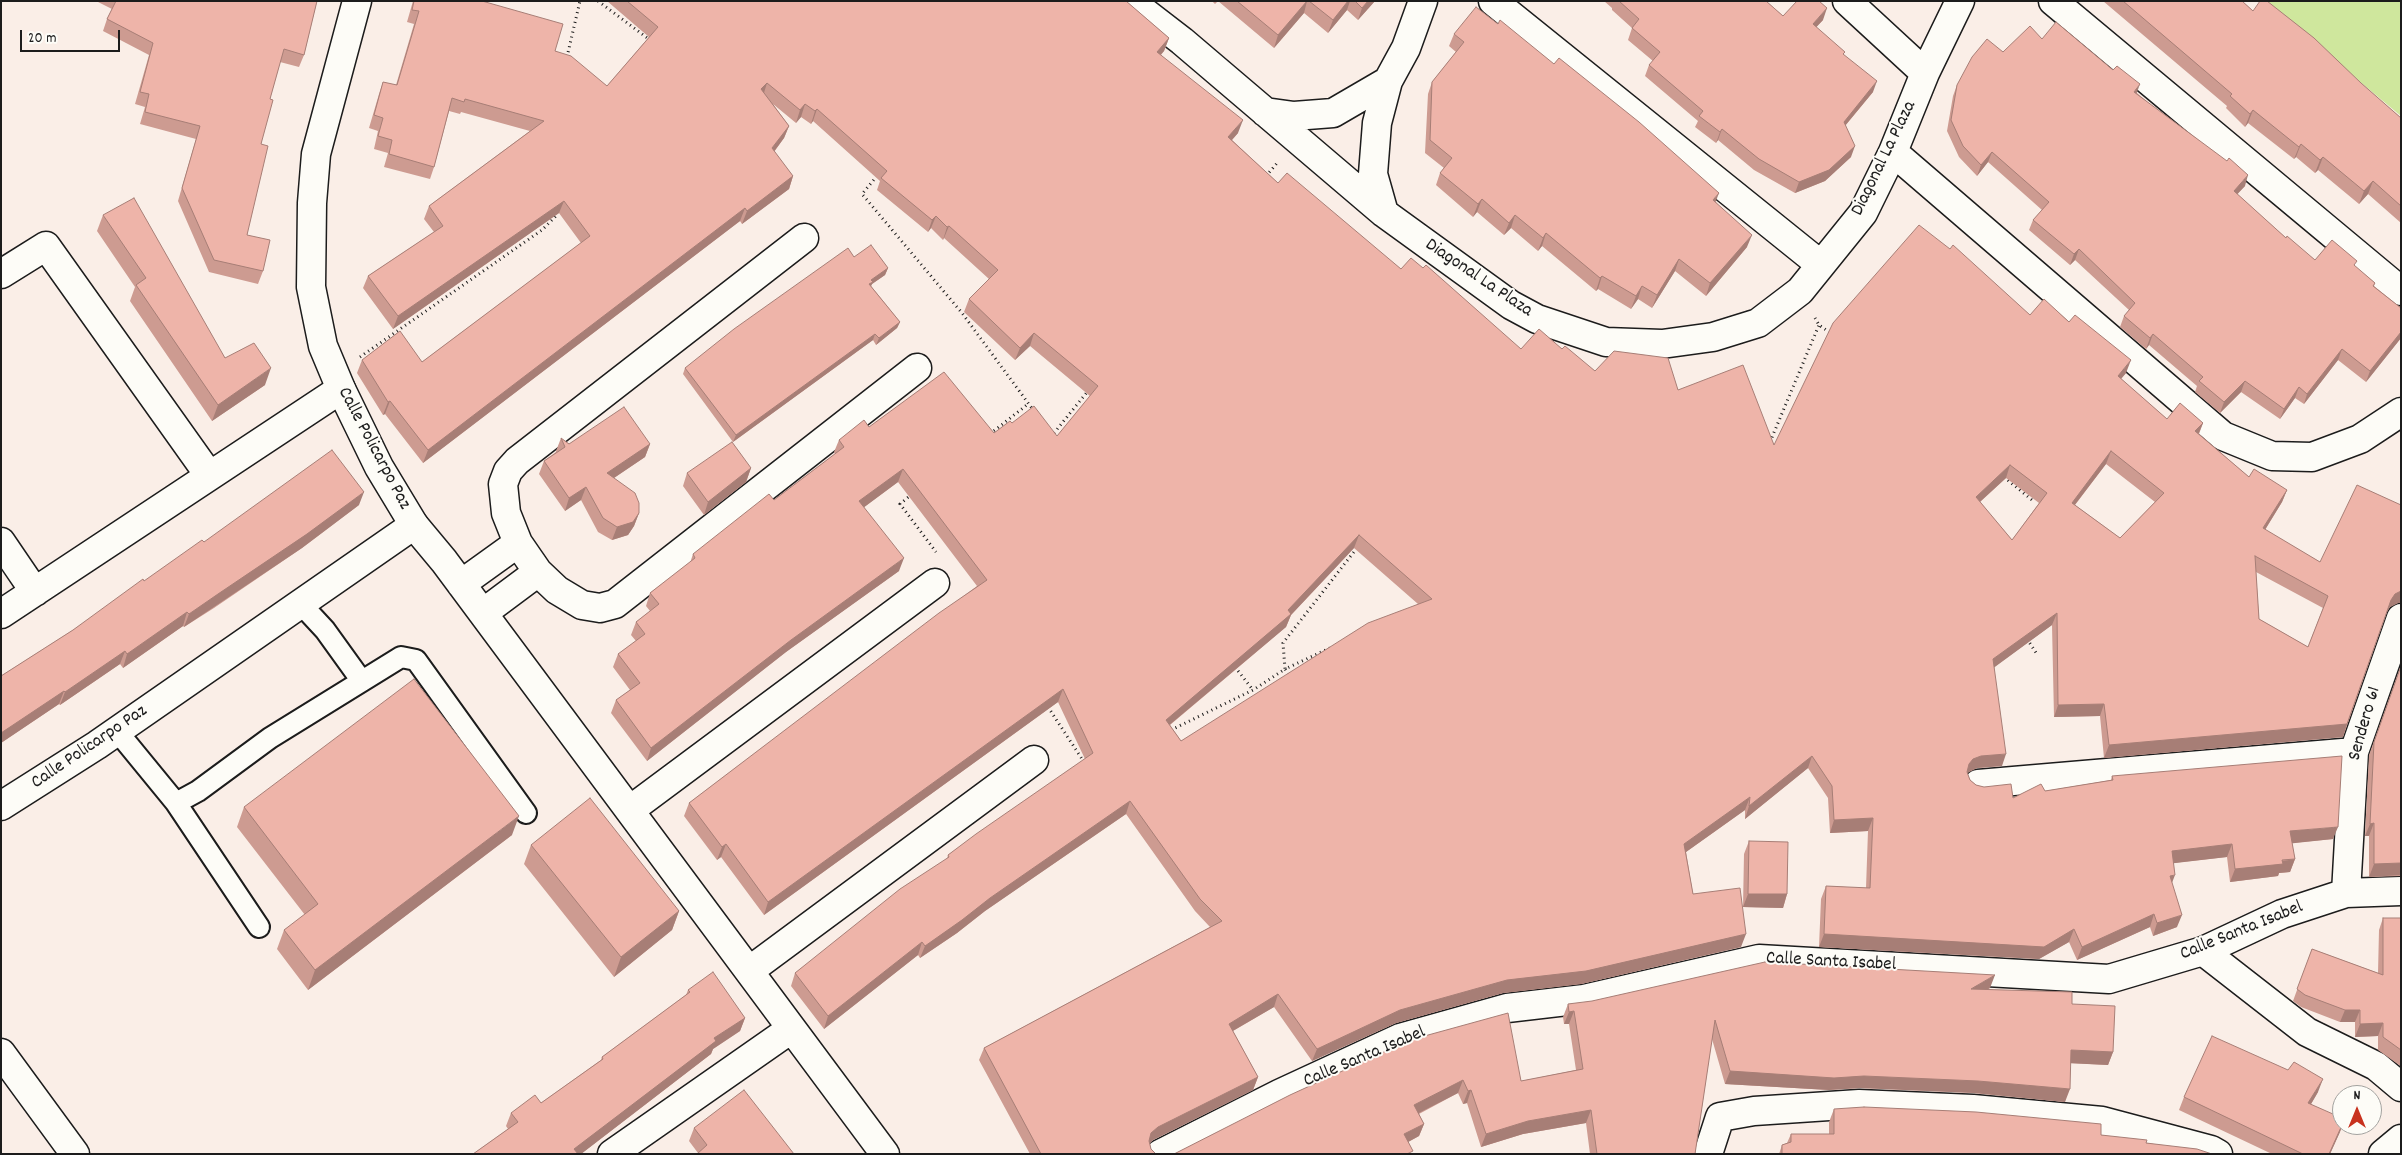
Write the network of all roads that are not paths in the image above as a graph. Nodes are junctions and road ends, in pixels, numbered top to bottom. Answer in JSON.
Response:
{"nodes":[{"id":1,"x":357,"y":1,"type":"edge"},
{"id":2,"x":1130,"y":1,"type":"edge"},
{"id":3,"x":1423,"y":1,"type":"edge"},
{"id":4,"x":1493,"y":1,"type":"edge"},
{"id":5,"x":1847,"y":1,"type":"edge"},
{"id":6,"x":1960,"y":1,"type":"edge"},
{"id":7,"x":2053,"y":1,"type":"edge"},
{"id":8,"x":1925,"y":73,"type":"junction"},
{"id":9,"x":1388,"y":81,"type":"junction"},
{"id":10,"x":1265,"y":112,"type":"junction"},
{"id":11,"x":1893,"y":152,"type":"junction"},
{"id":12,"x":1384,"y":212,"type":"junction"},
{"id":13,"x":804,"y":238,"type":"dead end"},
{"id":14,"x":1821,"y":265,"type":"junction"},
{"id":15,"x":1,"y":274,"type":"edge"},
{"id":16,"x":2401,"y":291,"type":"edge"},
{"id":17,"x":917,"y":368,"type":"dead end"},
{"id":18,"x":341,"y":389,"type":"junction"},
{"id":19,"x":2401,"y":412,"type":"edge"},
{"id":20,"x":209,"y":475,"type":"junction"},
{"id":21,"x":414,"y":524,"type":"junction"},
{"id":22,"x":1,"y":542,"type":"edge"},
{"id":23,"x":518,"y":543,"type":"junction"},
{"id":24,"x":938,"y":570,"type":"road end"},
{"id":25,"x":538,"y":572,"type":"junction"},
{"id":26,"x":461,"y":584,"type":"junction"},
{"id":27,"x":35,"y":592,"type":"junction"},
{"id":28,"x":300,"y":603,"type":"junction"},
{"id":29,"x":483,"y":613,"type":"junction"},
{"id":30,"x":1,"y":614,"type":"edge"},
{"id":31,"x":2401,"y":618,"type":"edge"},
{"id":32,"x":361,"y":680,"type":"junction"},
{"id":33,"x":117,"y":731,"type":"junction"},
{"id":34,"x":2354,"y":752,"type":"junction"},
{"id":35,"x":1034,"y":760,"type":"dead end"},
{"id":36,"x":1978,"y":784,"type":"edge"},
{"id":37,"x":176,"y":803,"type":"junction"},
{"id":38,"x":1,"y":806,"type":"edge"},
{"id":39,"x":630,"y":810,"type":"junction"},
{"id":40,"x":526,"y":813,"type":"dead end"},
{"id":41,"x":2346,"y":892,"type":"junction"},
{"id":42,"x":2401,"y":892,"type":"edge"},
{"id":43,"x":259,"y":927,"type":"dead end"},
{"id":44,"x":2204,"y":951,"type":"junction"},
{"id":45,"x":749,"y":971,"type":"junction"},
{"id":46,"x":791,"y":1029,"type":"junction"},
{"id":47,"x":1,"y":1053,"type":"edge"},
{"id":48,"x":2401,"y":1087,"type":"edge"},
{"id":49,"x":2401,"y":1139,"type":"edge"},
{"id":50,"x":75,"y":1154,"type":"edge"},
{"id":51,"x":612,"y":1154,"type":"edge"},
{"id":52,"x":884,"y":1154,"type":"edge"},
{"id":53,"x":1160,"y":1154,"type":"edge"},
{"id":54,"x":1708,"y":1154,"type":"edge"},
{"id":55,"x":2218,"y":1154,"type":"edge"},
{"id":56,"x":2383,"y":1154,"type":"edge"}],
"edges":[{"from":1,"to":18,"type":"street","name":"Calle Policarpo Paz"},
{"from":2,"to":10,"type":"street","name":"Diagonal La Plaza"},
{"from":3,"to":9,"type":"street"},
{"from":4,"to":14,"type":"street"},
{"from":5,"to":8,"type":"street"},
{"from":6,"to":8,"type":"street","name":"Diagonal La Plaza"},
{"from":7,"to":16,"type":"street"},
{"from":8,"to":11,"type":"street","name":"Diagonal La Plaza"},
{"from":9,"to":10,"type":"street"},
{"from":9,"to":12,"type":"street"},
{"from":10,"to":12,"type":"street","name":"Diagonal La Plaza"},
{"from":11,"to":14,"type":"street","name":"Diagonal La Plaza"},
{"from":11,"to":19,"type":"street"},
{"from":12,"to":14,"type":"street","name":"Diagonal La Plaza"},
{"from":13,"to":23,"type":"street"},
{"from":15,"to":20,"type":"street"},
{"from":17,"to":25,"type":"street"},
{"from":18,"to":20,"type":"street"},
{"from":18,"to":21,"type":"street","name":"Calle Policarpo Paz"},
{"from":20,"to":27,"type":"street"},
{"from":21,"to":26,"type":"street"},
{"from":21,"to":28,"type":"street","name":"Calle Policarpo Paz"},
{"from":22,"to":27,"type":"street"},
{"from":23,"to":25,"type":"street"},
{"from":23,"to":26,"type":"street"},
{"from":24,"to":39,"type":"street"},
{"from":25,"to":29,"type":"street"},
{"from":26,"to":29,"type":"street"},
{"from":27,"to":30,"type":"street"},
{"from":28,"to":32,"type":"lane"},
{"from":28,"to":33,"type":"street","name":"Calle Policarpo Paz"},
{"from":29,"to":39,"type":"street"},
{"from":31,"to":34,"type":"street","name":"Sendero 61"},
{"from":32,"to":37,"type":"lane"},
{"from":32,"to":40,"type":"lane"},
{"from":33,"to":37,"type":"lane"},
{"from":33,"to":38,"type":"street","name":"Calle Policarpo Paz"},
{"from":34,"to":36,"type":"street"},
{"from":34,"to":41,"type":"street","name":"Sendero 61"},
{"from":35,"to":45,"type":"street"},
{"from":37,"to":43,"type":"lane"},
{"from":39,"to":45,"type":"street"},
{"from":41,"to":42,"type":"street","name":"Calle Santa Isabel"},
{"from":41,"to":44,"type":"street","name":"Calle Santa Isabel"},
{"from":44,"to":48,"type":"street"},
{"from":44,"to":53,"type":"street","name":"Calle Santa Isabel"},
{"from":45,"to":46,"type":"street"},
{"from":46,"to":51,"type":"street"},
{"from":46,"to":52,"type":"street"},
{"from":47,"to":50,"type":"street"},
{"from":49,"to":56,"type":"street"},
{"from":54,"to":55,"type":"street"}]}
